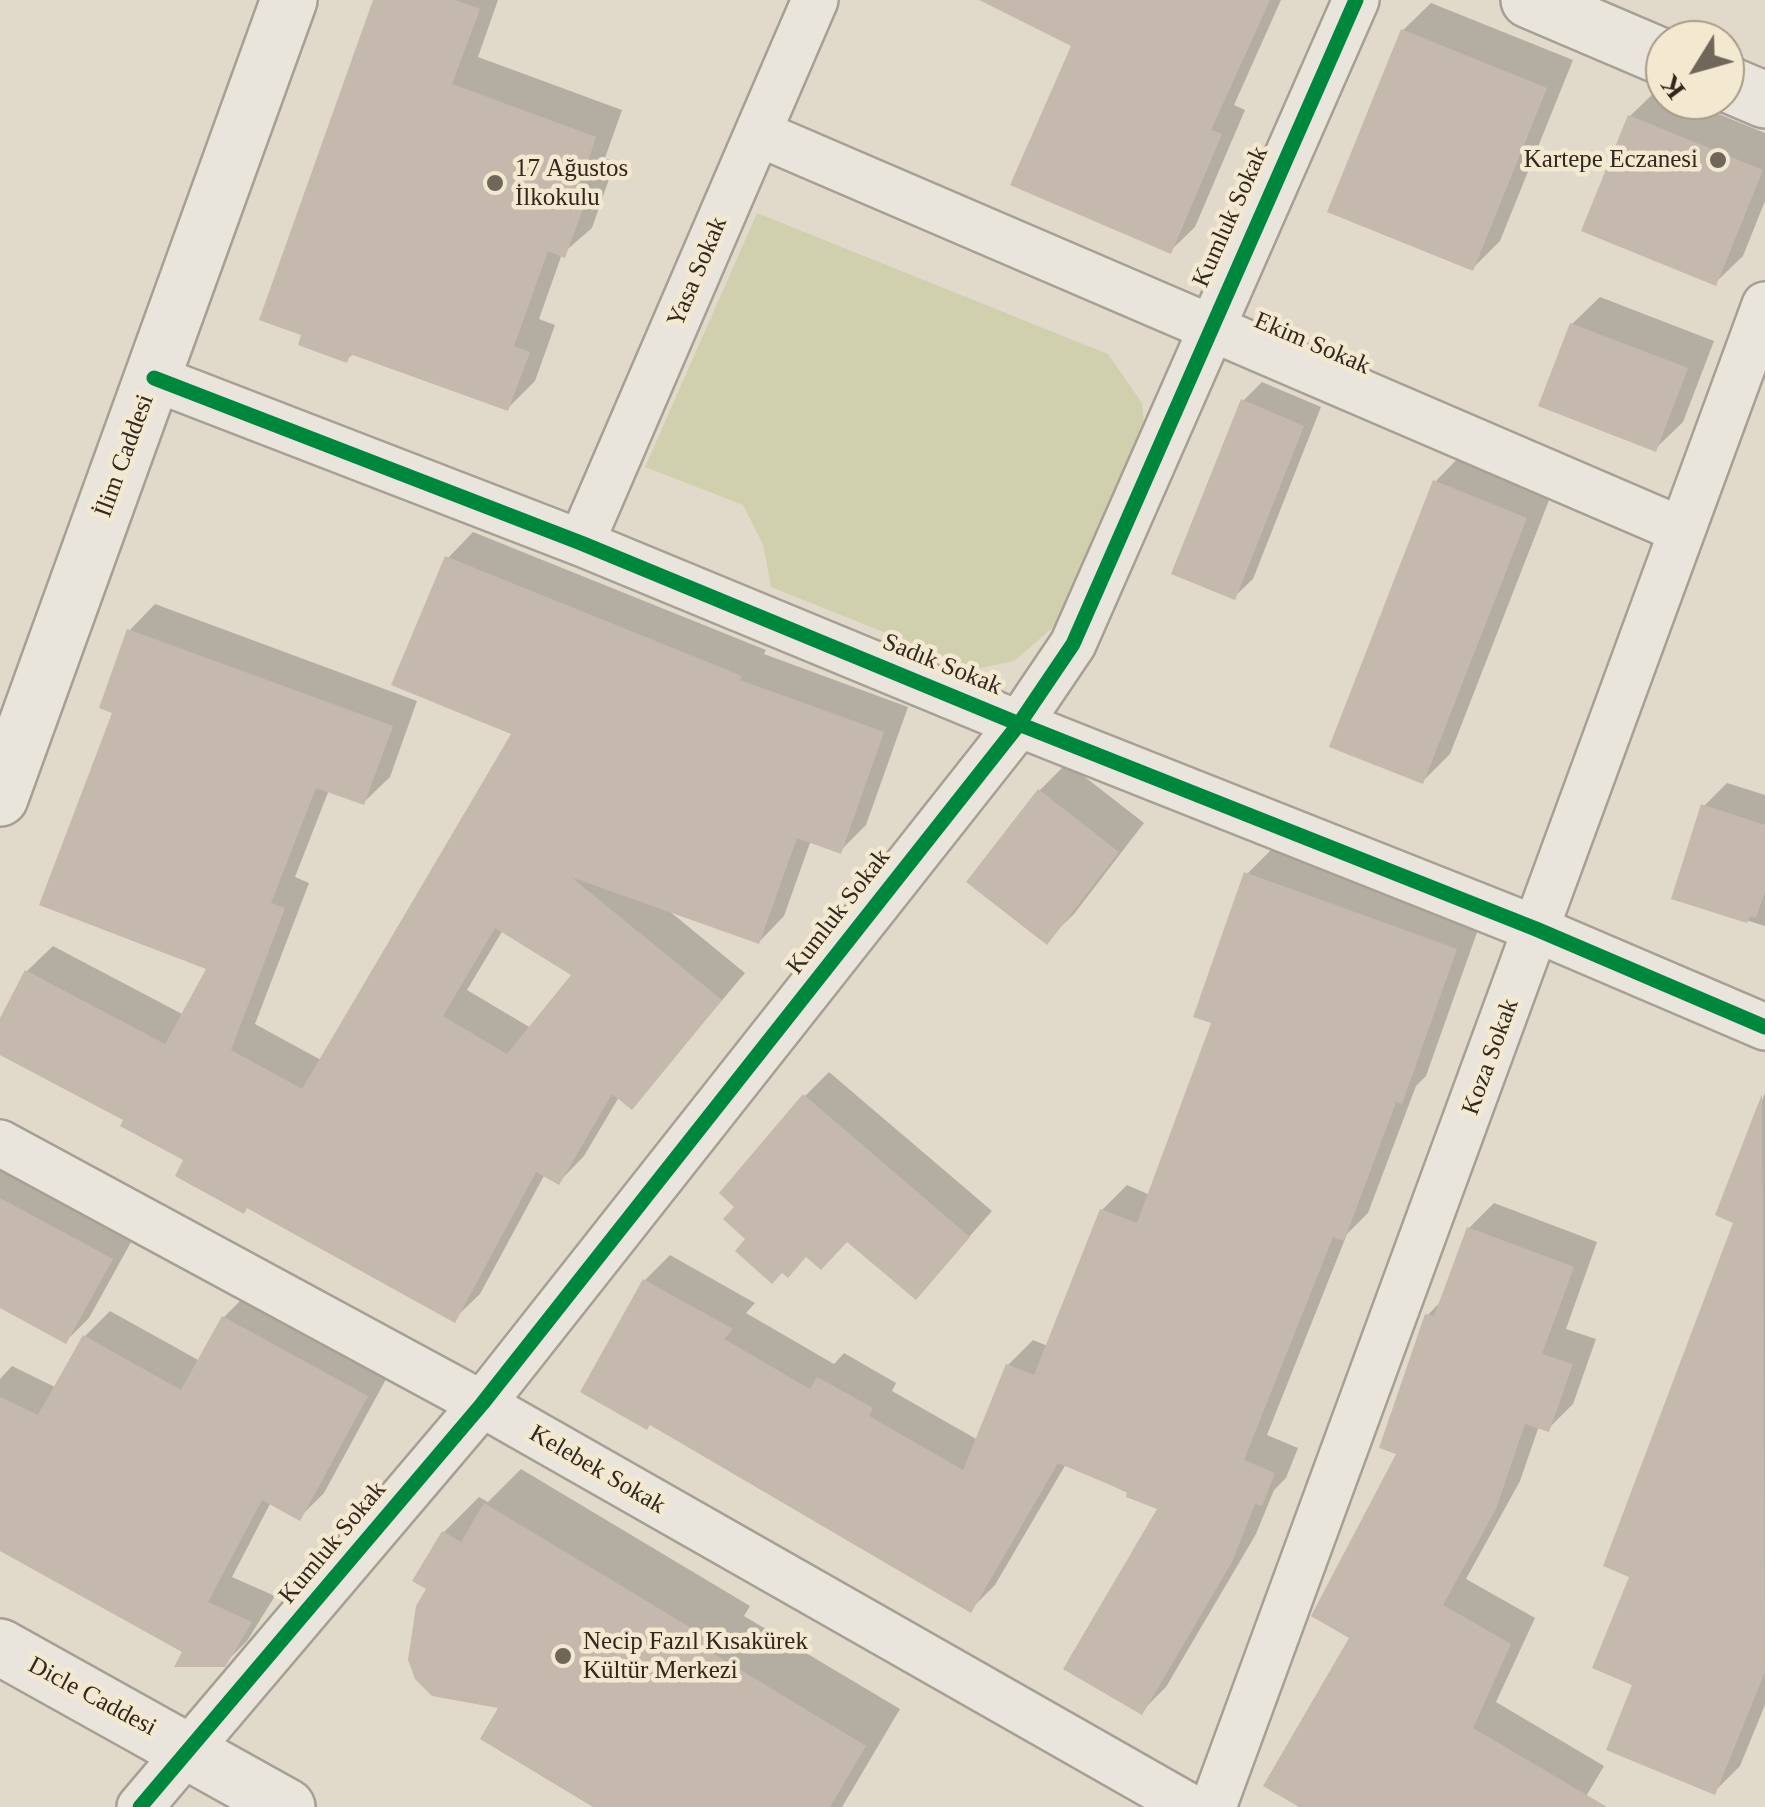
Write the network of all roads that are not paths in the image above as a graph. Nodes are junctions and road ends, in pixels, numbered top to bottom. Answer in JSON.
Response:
{"nodes":[{"id":1,"x":814,"y":0,"type":"edge"},
{"id":2,"x":1356,"y":0,"type":"edge"},
{"id":3,"x":1530,"y":0,"type":"edge"},
{"id":4,"x":281,"y":3,"type":"edge"},
{"id":5,"x":1645,"y":49,"type":"edge"},
{"id":6,"x":758,"y":134,"type":"junction"},
{"id":7,"x":1765,"y":306,"type":"edge"},
{"id":8,"x":1210,"y":327,"type":"junction"},
{"id":9,"x":154,"y":378,"type":"junction"},
{"id":10,"x":1680,"y":530,"type":"junction"},
{"id":11,"x":581,"y":543,"type":"junction"},
{"id":12,"x":1019,"y":724,"type":"junction"},
{"id":13,"x":0,"y":798,"type":"edge"},
{"id":14,"x":1536,"y":929,"type":"junction"},
{"id":15,"x":1765,"y":1027,"type":"edge"},
{"id":16,"x":0,"y":1143,"type":"edge"},
{"id":17,"x":482,"y":1404,"type":"junction"},
{"id":18,"x":0,"y":1647,"type":"edge"},
{"id":19,"x":192,"y":1750,"type":"junction"},
{"id":20,"x":140,"y":1807,"type":"edge"},
{"id":21,"x":287,"y":1807,"type":"edge"},
{"id":22,"x":1190,"y":1807,"type":"edge"},
{"id":23,"x":1213,"y":1807,"type":"edge"}],
"edges":[{"from":1,"to":6,"type":"street","name":"Yasa Sokak"},
{"from":2,"to":8,"type":"street","name":"Kumluk Sokak"},
{"from":3,"to":5,"type":"street"},
{"from":4,"to":9,"type":"street","name":"İlim Caddesi"},
{"from":6,"to":8,"type":"street","name":"Ekim Sokak"},
{"from":6,"to":11,"type":"street","name":"Yasa Sokak"},
{"from":7,"to":10,"type":"street","name":"Koza Sokak"},
{"from":8,"to":10,"type":"street","name":"Ekim Sokak"},
{"from":8,"to":12,"type":"street","name":"Kumluk Sokak"},
{"from":9,"to":11,"type":"street","name":"Sadık Sokak"},
{"from":9,"to":13,"type":"street","name":"İlim Caddesi"},
{"from":10,"to":14,"type":"street","name":"Koza Sokak"},
{"from":11,"to":12,"type":"street","name":"Sadık Sokak"},
{"from":12,"to":14,"type":"street","name":"Sadık Sokak"},
{"from":12,"to":17,"type":"street","name":"Kumluk Sokak"},
{"from":14,"to":15,"type":"street","name":"Sadık Sokak"},
{"from":14,"to":23,"type":"street","name":"Koza Sokak"},
{"from":16,"to":17,"type":"street","name":"Kelebek Sokak"},
{"from":17,"to":19,"type":"street","name":"Kumluk Sokak"},
{"from":17,"to":22,"type":"street","name":"Kelebek Sokak"},
{"from":18,"to":19,"type":"street","name":"Dicle Caddesi"},
{"from":19,"to":20,"type":"street","name":"Kumluk Sokak"},
{"from":19,"to":21,"type":"street","name":"Dicle Caddesi"}]}
